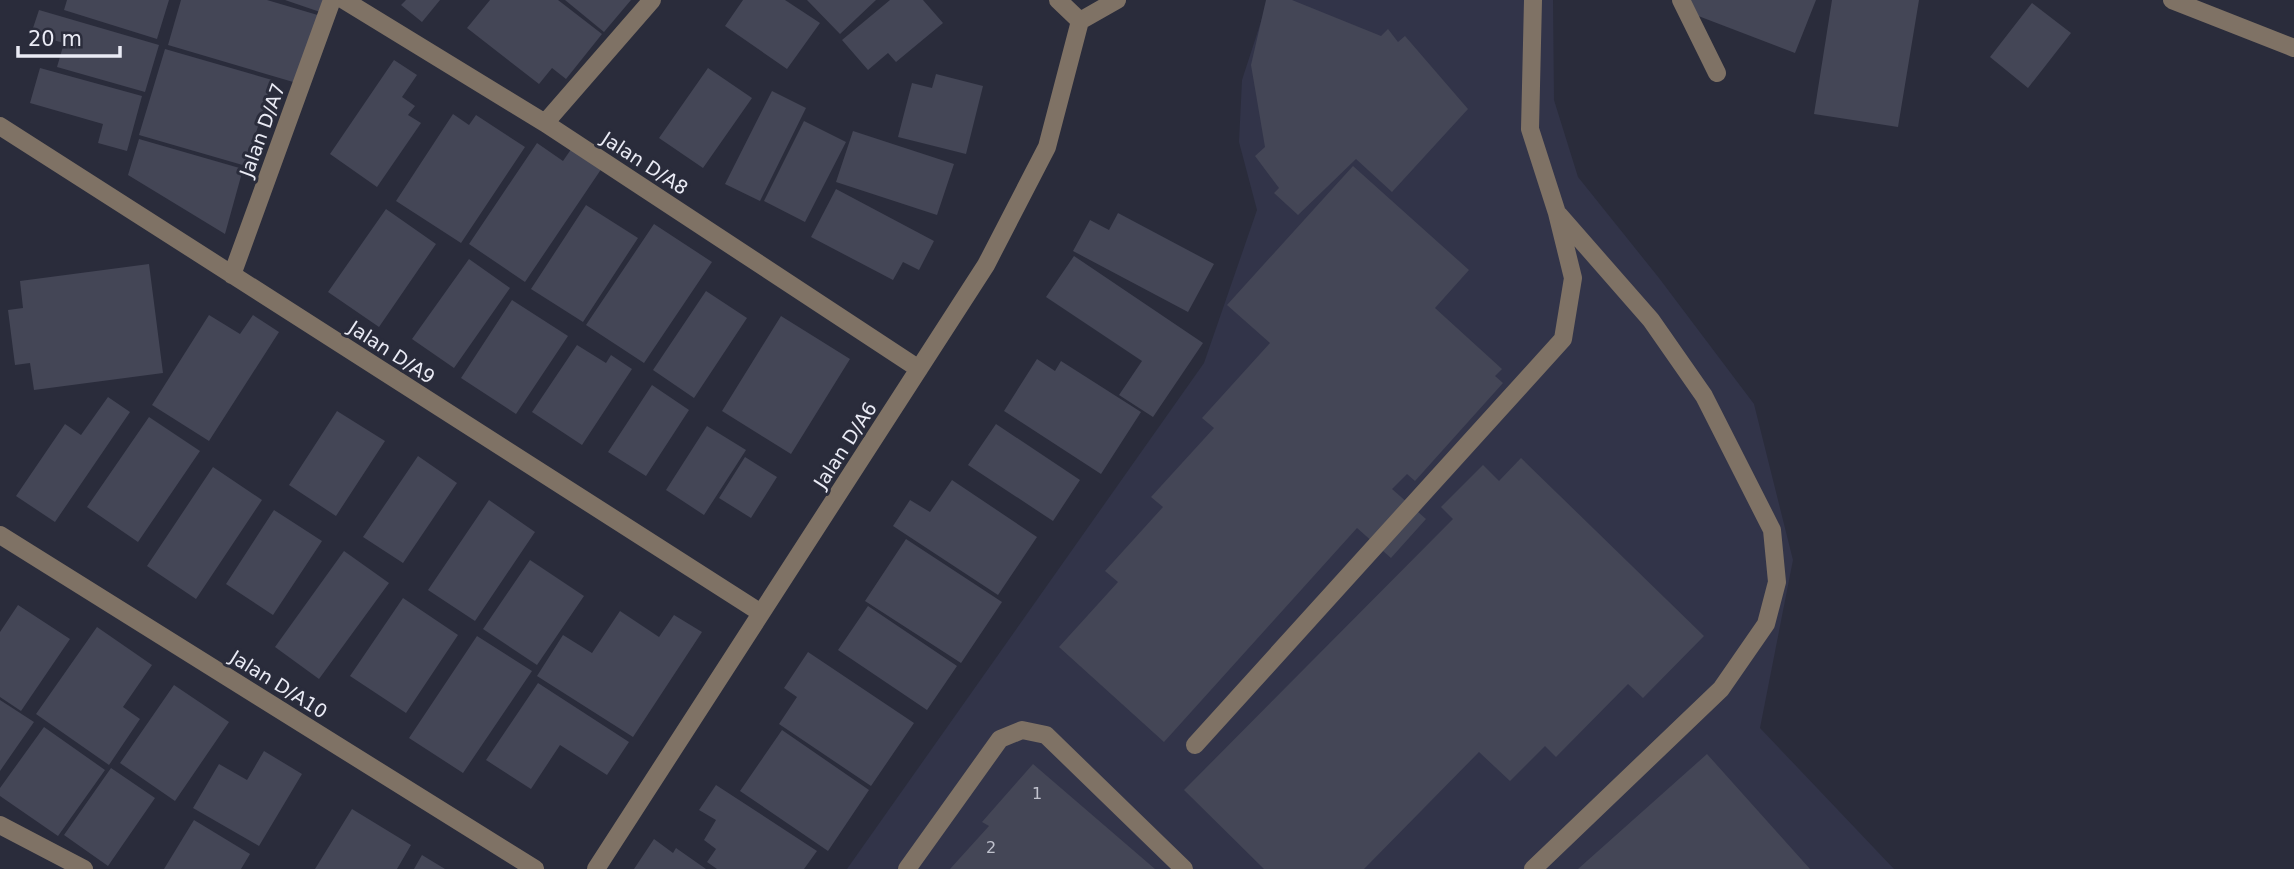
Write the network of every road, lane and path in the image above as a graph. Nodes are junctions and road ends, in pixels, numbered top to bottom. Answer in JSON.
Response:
{"nodes":[{"id":1,"x":332,"y":0,"type":"edge"},
{"id":2,"x":344,"y":0,"type":"edge"},
{"id":3,"x":652,"y":0,"type":"edge"},
{"id":4,"x":1058,"y":0,"type":"edge"},
{"id":5,"x":1117,"y":0,"type":"edge"},
{"id":6,"x":1533,"y":0,"type":"edge"},
{"id":7,"x":1681,"y":0,"type":"edge"},
{"id":8,"x":2172,"y":0,"type":"edge"},
{"id":9,"x":1080,"y":21,"type":"junction"},
{"id":10,"x":2294,"y":48,"type":"edge"},
{"id":11,"x":1717,"y":73,"type":"dead end"},
{"id":12,"x":545,"y":123,"type":"junction"},
{"id":13,"x":0,"y":126,"type":"edge"},
{"id":14,"x":1557,"y":213,"type":"junction"},
{"id":15,"x":232,"y":275,"type":"junction"},
{"id":16,"x":919,"y":369,"type":"junction"},
{"id":17,"x":0,"y":535,"type":"edge"},
{"id":18,"x":761,"y":613,"type":"junction"},
{"id":19,"x":1195,"y":745,"type":"dead end"},
{"id":20,"x":0,"y":825,"type":"edge"},
{"id":21,"x":84,"y":869,"type":"edge"},
{"id":22,"x":535,"y":869,"type":"edge"},
{"id":23,"x":596,"y":869,"type":"edge"},
{"id":24,"x":907,"y":869,"type":"edge"},
{"id":25,"x":1184,"y":869,"type":"edge"},
{"id":26,"x":1533,"y":869,"type":"edge"}],
"edges":[{"from":1,"to":15,"type":"street","name":"Jalan D/A7"},
{"from":2,"to":12,"type":"street","name":"Jalan D/A8"},
{"from":3,"to":12,"type":"street"},
{"from":4,"to":9,"type":"street"},
{"from":5,"to":9,"type":"street"},
{"from":6,"to":14,"type":"street"},
{"from":7,"to":11,"type":"street"},
{"from":8,"to":10,"type":"street"},
{"from":9,"to":16,"type":"street","name":"Jalan D/A6"},
{"from":12,"to":16,"type":"street","name":"Jalan D/A8"},
{"from":13,"to":15,"type":"street","name":"Jalan D/A9"},
{"from":14,"to":19,"type":"street"},
{"from":14,"to":26,"type":"street"},
{"from":15,"to":18,"type":"street","name":"Jalan D/A9"},
{"from":16,"to":18,"type":"street","name":"Jalan D/A6"},
{"from":17,"to":22,"type":"street","name":"Jalan D/A10"},
{"from":18,"to":23,"type":"street","name":"Jalan D/A6"},
{"from":20,"to":21,"type":"street"},
{"from":24,"to":25,"type":"street"}]}
